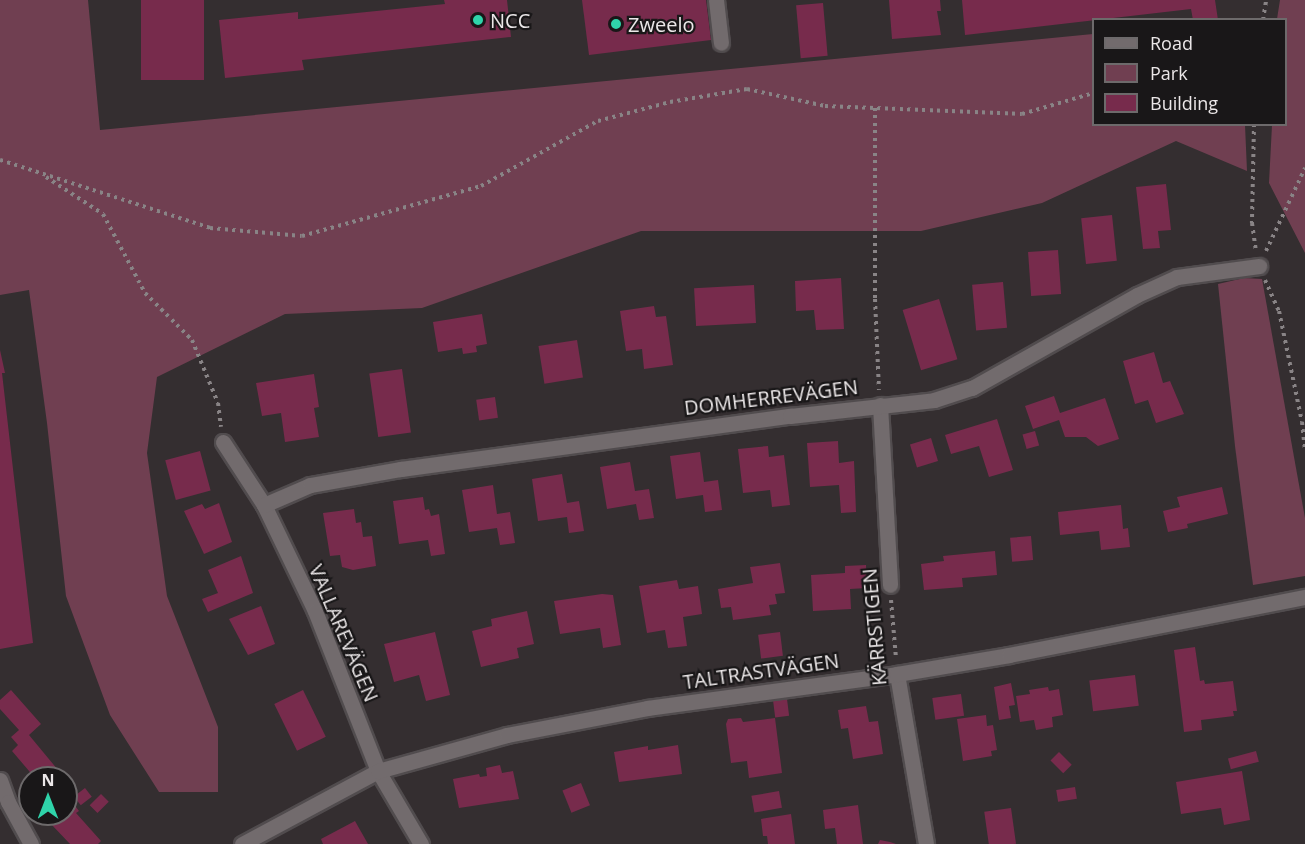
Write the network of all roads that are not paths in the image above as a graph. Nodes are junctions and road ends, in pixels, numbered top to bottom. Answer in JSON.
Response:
{"nodes":[{"id":1,"x":716,"y":0,"type":"edge"},
{"id":2,"x":721,"y":43,"type":"dead end"},
{"id":3,"x":1259,"y":266,"type":"road end"},
{"id":4,"x":880,"y":405,"type":"junction"},
{"id":5,"x":223,"y":442,"type":"road end"},
{"id":6,"x":264,"y":505,"type":"junction"},
{"id":7,"x":890,"y":585,"type":"road end"},
{"id":8,"x":1305,"y":597,"type":"edge"},
{"id":9,"x":897,"y":674,"type":"junction"},
{"id":10,"x":378,"y":771,"type":"junction"},
{"id":11,"x":0,"y":780,"type":"edge"},
{"id":12,"x":31,"y":844,"type":"edge"},
{"id":13,"x":242,"y":844,"type":"edge"},
{"id":14,"x":421,"y":844,"type":"edge"},
{"id":15,"x":926,"y":844,"type":"edge"}],
"edges":[{"from":1,"to":2,"type":"street"},
{"from":3,"to":4,"type":"street","name":"DOMHERREVÄGEN"},
{"from":4,"to":6,"type":"street","name":"DOMHERREVÄGEN"},
{"from":4,"to":7,"type":"street","name":"KÄRRSTIGEN"},
{"from":5,"to":6,"type":"street","name":"VALLAREVÄGEN"},
{"from":6,"to":10,"type":"street","name":"VALLAREVÄGEN"},
{"from":8,"to":9,"type":"street","name":"TALTRASTVÄGEN"},
{"from":9,"to":10,"type":"street","name":"TALTRASTVÄGEN"},
{"from":9,"to":15,"type":"street","name":"KÄRRSTIGEN"},
{"from":10,"to":13,"type":"street","name":"TALTRASTVÄGEN"},
{"from":10,"to":14,"type":"street","name":"VALLAREVÄGEN"},
{"from":11,"to":12,"type":"street"}]}
